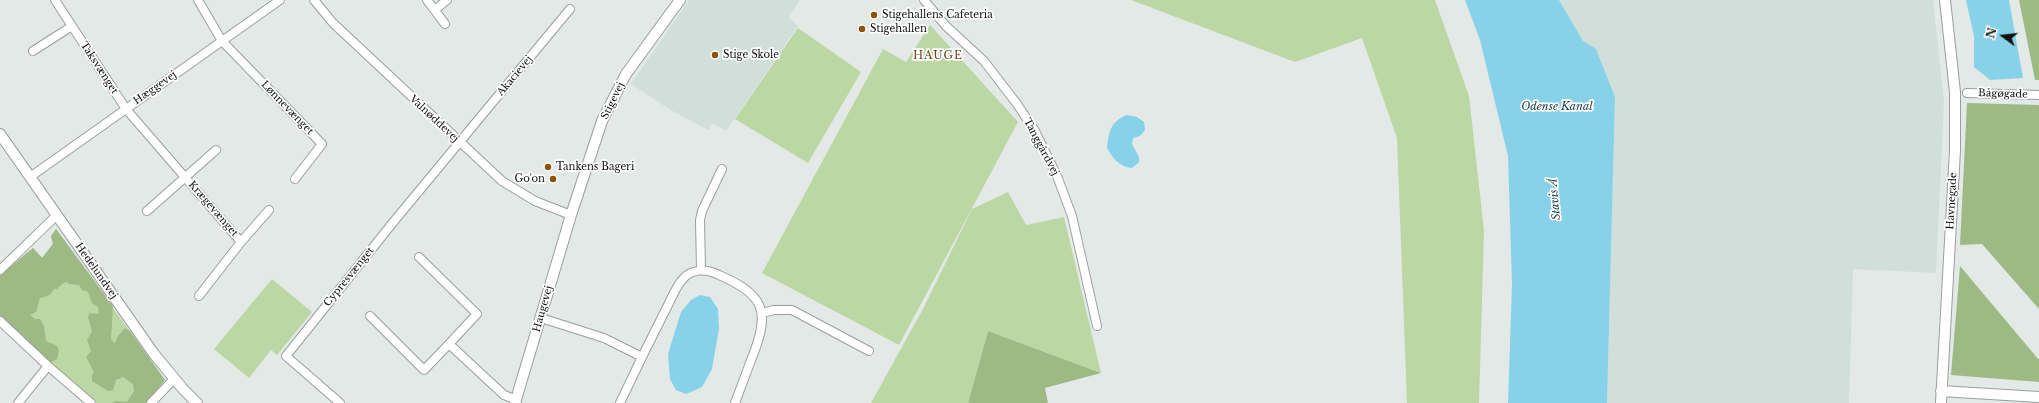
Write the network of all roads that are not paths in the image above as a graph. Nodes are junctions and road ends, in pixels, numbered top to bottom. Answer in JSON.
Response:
{"nodes":[{"id":1,"x":55,"y":0,"type":"edge"},
{"id":2,"x":198,"y":0,"type":"edge"},
{"id":3,"x":280,"y":0,"type":"edge"},
{"id":4,"x":314,"y":0,"type":"edge"},
{"id":5,"x":427,"y":0,"type":"edge"},
{"id":6,"x":447,"y":0,"type":"edge"},
{"id":7,"x":680,"y":0,"type":"edge"},
{"id":8,"x":924,"y":0,"type":"edge"},
{"id":9,"x":1946,"y":0,"type":"edge"},
{"id":10,"x":570,"y":9,"type":"dead end"},
{"id":11,"x":434,"y":10,"type":"junction"},
{"id":12,"x":445,"y":24,"type":"dead end"},
{"id":13,"x":72,"y":26,"type":"junction"},
{"id":14,"x":222,"y":41,"type":"junction"},
{"id":15,"x":33,"y":51,"type":"dead end"},
{"id":16,"x":1967,"y":93,"type":"dead end"},
{"id":17,"x":2039,"y":95,"type":"edge"},
{"id":18,"x":126,"y":109,"type":"junction"},
{"id":19,"x":0,"y":134,"type":"edge"},
{"id":20,"x":459,"y":143,"type":"junction"},
{"id":21,"x":216,"y":150,"type":"dead end"},
{"id":22,"x":722,"y":169,"type":"dead end"},
{"id":23,"x":30,"y":177,"type":"junction"},
{"id":24,"x":185,"y":177,"type":"junction"},
{"id":25,"x":295,"y":178,"type":"dead end"},
{"id":26,"x":146,"y":210,"type":"dead end"},
{"id":27,"x":269,"y":210,"type":"dead end"},
{"id":28,"x":57,"y":215,"type":"junction"},
{"id":29,"x":571,"y":215,"type":"junction"},
{"id":30,"x":241,"y":242,"type":"junction"},
{"id":31,"x":419,"y":257,"type":"dead end"},
{"id":32,"x":0,"y":270,"type":"edge"},
{"id":33,"x":701,"y":270,"type":"junction"},
{"id":34,"x":199,"y":296,"type":"dead end"},
{"id":35,"x":761,"y":309,"type":"junction"},
{"id":36,"x":370,"y":316,"type":"dead end"},
{"id":37,"x":541,"y":318,"type":"junction"},
{"id":38,"x":0,"y":321,"type":"edge"},
{"id":39,"x":1097,"y":326,"type":"dead end"},
{"id":40,"x":449,"y":344,"type":"junction"},
{"id":41,"x":869,"y":351,"type":"dead end"},
{"id":42,"x":642,"y":357,"type":"junction"},
{"id":43,"x":48,"y":366,"type":"junction"},
{"id":44,"x":174,"y":379,"type":"junction"},
{"id":45,"x":1941,"y":391,"type":"junction"},
{"id":46,"x":2039,"y":397,"type":"edge"},
{"id":47,"x":516,"y":401,"type":"edge"},
{"id":48,"x":18,"y":403,"type":"edge"},
{"id":49,"x":91,"y":403,"type":"edge"},
{"id":50,"x":151,"y":403,"type":"edge"},
{"id":51,"x":197,"y":403,"type":"edge"},
{"id":52,"x":340,"y":403,"type":"edge"},
{"id":53,"x":620,"y":403,"type":"edge"},
{"id":54,"x":734,"y":403,"type":"edge"},
{"id":55,"x":1940,"y":403,"type":"edge"}],
"edges":[{"from":1,"to":13,"type":"street","name":"Taksvænget"},
{"from":2,"to":14,"type":"street"},
{"from":3,"to":14,"type":"street","name":"Hæggevej"},
{"from":4,"to":20,"type":"street","name":"Valnøddevej"},
{"from":5,"to":11,"type":"street"},
{"from":6,"to":11,"type":"street"},
{"from":7,"to":29,"type":"street","name":"Stigevej"},
{"from":8,"to":39,"type":"street","name":"Tanggårdvej"},
{"from":9,"to":45,"type":"street","name":"Havnegade"},
{"from":10,"to":20,"type":"street","name":"Akacievej"},
{"from":11,"to":12,"type":"street"},
{"from":13,"to":15,"type":"street"},
{"from":13,"to":18,"type":"street","name":"Taksvænget"},
{"from":14,"to":18,"type":"street","name":"Hæggevej"},
{"from":14,"to":25,"type":"street","name":"Lønnevænget"},
{"from":16,"to":17,"type":"street","name":"Bågøgade"},
{"from":18,"to":23,"type":"street","name":"Hæggevej"},
{"from":18,"to":24,"type":"street","name":"Krægevænget"},
{"from":19,"to":23,"type":"street","name":"Hedelundvej"},
{"from":20,"to":29,"type":"street","name":"Valnøddevej"},
{"from":20,"to":52,"type":"street","name":"Cypresvænget"},
{"from":21,"to":24,"type":"street","name":"Krægevænget"},
{"from":22,"to":33,"type":"street"},
{"from":23,"to":28,"type":"street","name":"Hedelundvej"},
{"from":24,"to":26,"type":"street","name":"Krægevænget"},
{"from":24,"to":30,"type":"street","name":"Krægevænget"},
{"from":27,"to":30,"type":"street","name":"Krægevænget"},
{"from":28,"to":32,"type":"street"},
{"from":28,"to":44,"type":"street","name":"Hedelundvej"},
{"from":29,"to":37,"type":"street","name":"Haugevej"},
{"from":30,"to":34,"type":"street","name":"Krægevænget"},
{"from":31,"to":40,"type":"street"},
{"from":33,"to":35,"type":"street"},
{"from":33,"to":42,"type":"street"},
{"from":35,"to":41,"type":"street"},
{"from":35,"to":54,"type":"street"},
{"from":36,"to":40,"type":"street"},
{"from":37,"to":42,"type":"street"},
{"from":37,"to":47,"type":"street","name":"Haugevej"},
{"from":38,"to":43,"type":"street"},
{"from":40,"to":47,"type":"street"},
{"from":42,"to":53,"type":"street"},
{"from":43,"to":48,"type":"street"},
{"from":43,"to":49,"type":"street"},
{"from":44,"to":50,"type":"street"},
{"from":44,"to":51,"type":"street","name":"Hedelundvej"},
{"from":45,"to":46,"type":"street"},
{"from":45,"to":55,"type":"street","name":"Havnegade"}]}
